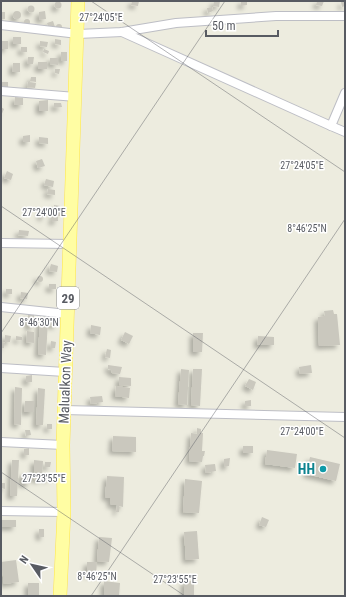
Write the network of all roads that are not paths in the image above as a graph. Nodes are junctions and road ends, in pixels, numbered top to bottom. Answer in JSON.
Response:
{"nodes":[{"id":1,"x":78,"y":1,"type":"edge"},
{"id":2,"x":345,"y":16,"type":"edge"},
{"id":3,"x":1,"y":25,"type":"edge"},
{"id":4,"x":122,"y":32,"type":"junction"},
{"id":5,"x":78,"y":34,"type":"junction"},
{"id":6,"x":1,"y":91,"type":"edge"},
{"id":7,"x":345,"y":93,"type":"edge"},
{"id":8,"x":76,"y":97,"type":"junction"},
{"id":9,"x":331,"y":126,"type":"junction"},
{"id":10,"x":345,"y":132,"type":"edge"},
{"id":11,"x":1,"y":244,"type":"edge"},
{"id":12,"x":69,"y":244,"type":"junction"},
{"id":13,"x":1,"y":307,"type":"edge"},
{"id":14,"x":67,"y":314,"type":"junction"},
{"id":15,"x":1,"y":368,"type":"edge"},
{"id":16,"x":65,"y":372,"type":"junction"},
{"id":17,"x":64,"y":410,"type":"junction"},
{"id":18,"x":345,"y":417,"type":"edge"},
{"id":19,"x":1,"y":442,"type":"edge"},
{"id":20,"x":63,"y":445,"type":"junction"},
{"id":21,"x":1,"y":511,"type":"edge"},
{"id":22,"x":64,"y":512,"type":"junction"},
{"id":23,"x":60,"y":596,"type":"edge"}],
"edges":[{"from":1,"to":5,"type":"main road","name":"Malualkon Way","number":"29"},
{"from":2,"to":4,"type":"street"},
{"from":3,"to":5,"type":"street"},
{"from":4,"to":5,"type":"street"},
{"from":4,"to":9,"type":"street"},
{"from":5,"to":8,"type":"main road","name":"Malualkon Way","number":"29"},
{"from":6,"to":8,"type":"street"},
{"from":7,"to":9,"type":"street"},
{"from":8,"to":12,"type":"main road","name":"Malualkon Way","number":"29"},
{"from":9,"to":10,"type":"street"},
{"from":11,"to":12,"type":"street"},
{"from":12,"to":14,"type":"main road","name":"Malualkon Way","number":"29"},
{"from":13,"to":14,"type":"street"},
{"from":14,"to":16,"type":"main road","name":"Malualkon Way","number":"29"},
{"from":15,"to":16,"type":"street"},
{"from":16,"to":17,"type":"main road","name":"Malualkon Way","number":"29"},
{"from":17,"to":18,"type":"street"},
{"from":17,"to":20,"type":"main road","name":"Malualkon Way","number":"29"},
{"from":19,"to":20,"type":"street"},
{"from":20,"to":22,"type":"main road","name":"Malualkon Way","number":"29"},
{"from":21,"to":22,"type":"street"},
{"from":22,"to":23,"type":"main road","name":"Malualkon Way","number":"29"}]}
